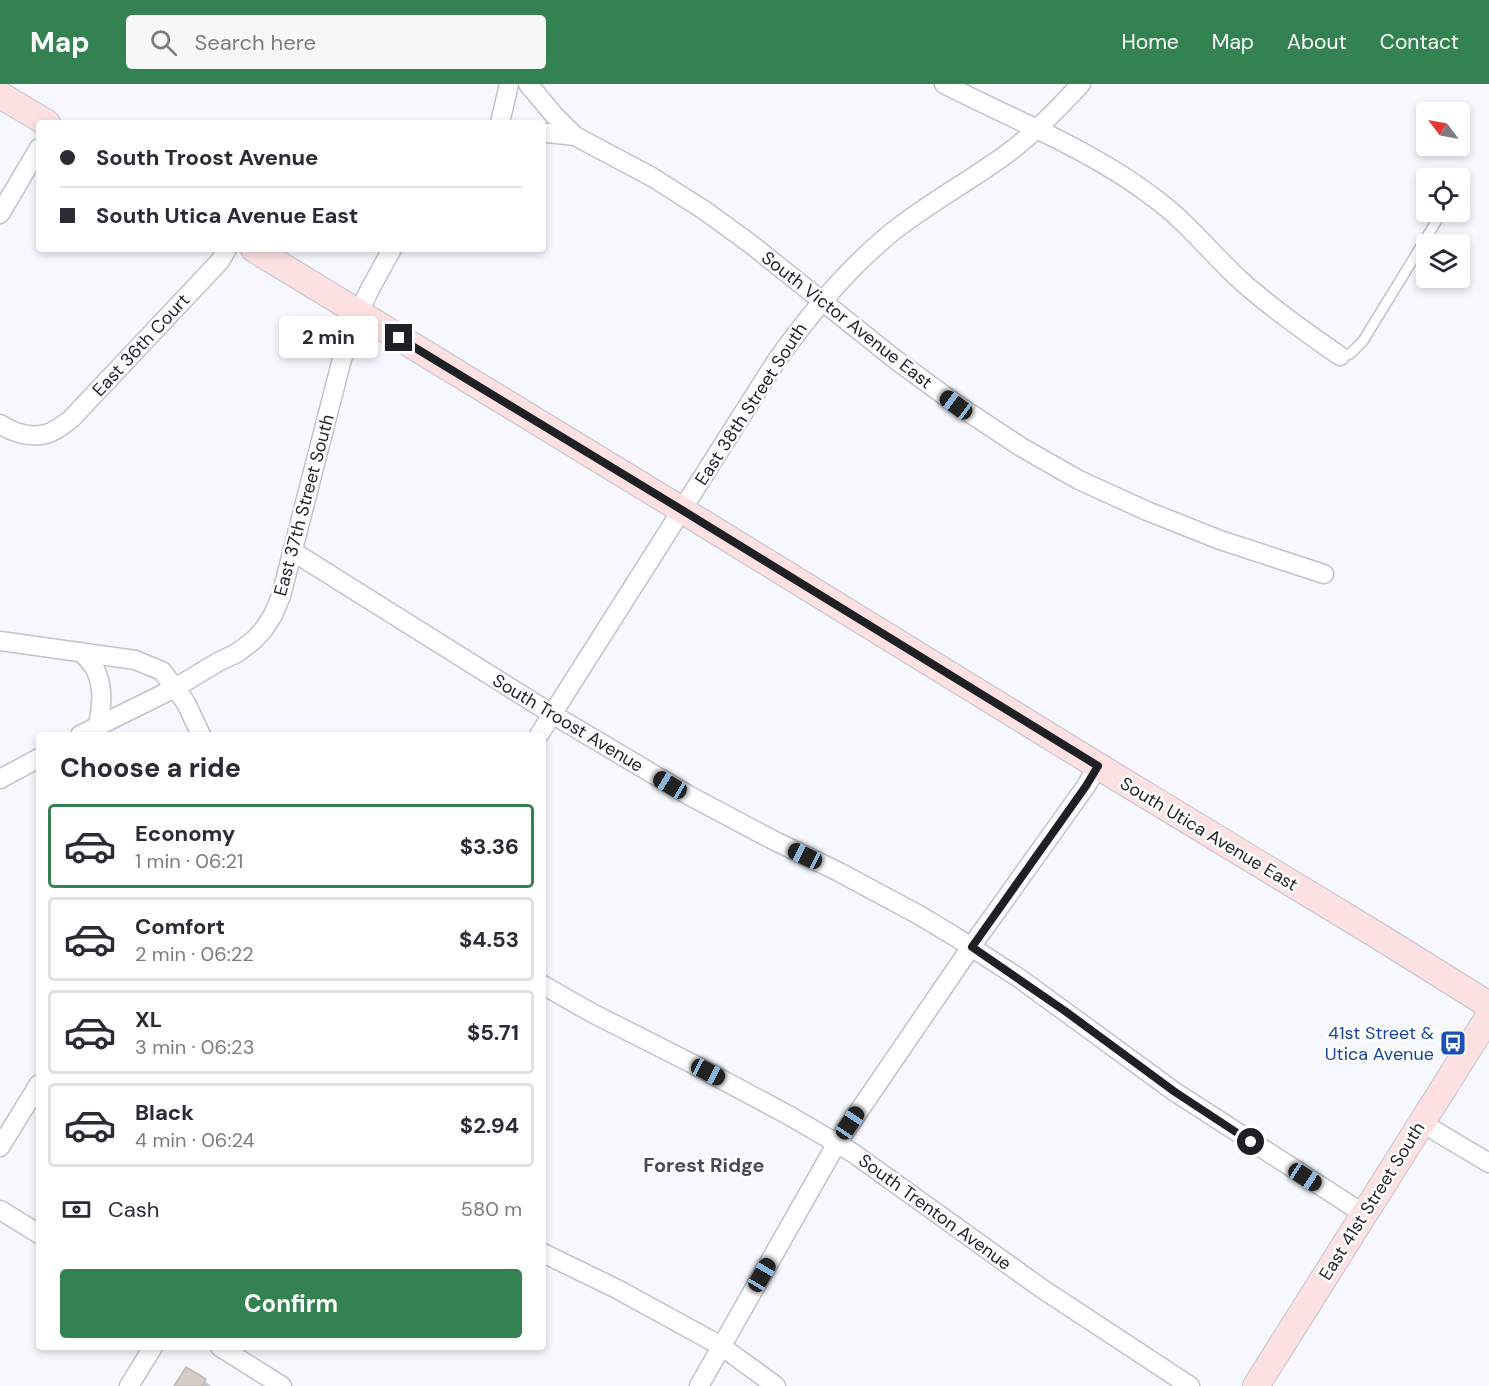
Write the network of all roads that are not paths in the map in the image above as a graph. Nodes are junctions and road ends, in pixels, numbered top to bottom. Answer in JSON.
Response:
{"nodes":[{"id":1,"x":509,"y":84,"type":"edge"},
{"id":2,"x":528,"y":84,"type":"edge"},
{"id":3,"x":944,"y":84,"type":"edge"},
{"id":4,"x":1081,"y":84,"type":"edge"},
{"id":5,"x":0,"y":94,"type":"edge"},
{"id":6,"x":42,"y":120,"type":"edge"},
{"id":7,"x":501,"y":120,"type":"edge"},
{"id":8,"x":1037,"y":129,"type":"junction"},
{"id":9,"x":546,"y":133,"type":"edge"},
{"id":10,"x":575,"y":136,"type":"junction"},
{"id":11,"x":36,"y":153,"type":"edge"},
{"id":12,"x":0,"y":214,"type":"edge"},
{"id":13,"x":1436,"y":222,"type":"edge"},
{"id":14,"x":225,"y":252,"type":"edge"},
{"id":15,"x":259,"y":252,"type":"edge"},
{"id":16,"x":390,"y":252,"type":"edge"},
{"id":17,"x":823,"y":301,"type":"junction"},
{"id":18,"x":358,"y":314,"type":"junction"},
{"id":19,"x":1340,"y":356,"type":"joint"},
{"id":20,"x":0,"y":424,"type":"edge"},
{"id":21,"x":682,"y":510,"type":"junction"},
{"id":22,"x":292,"y":551,"type":"junction"},
{"id":23,"x":1324,"y":574,"type":"dead end"},
{"id":24,"x":0,"y":641,"type":"edge"},
{"id":25,"x":81,"y":652,"type":"junction"},
{"id":26,"x":175,"y":688,"type":"junction"},
{"id":27,"x":552,"y":714,"type":"junction"},
{"id":28,"x":98,"y":725,"type":"junction"},
{"id":29,"x":85,"y":732,"type":"edge"},
{"id":30,"x":200,"y":732,"type":"edge"},
{"id":31,"x":541,"y":732,"type":"edge"},
{"id":32,"x":36,"y":760,"type":"edge"},
{"id":33,"x":1098,"y":766,"type":"junction"},
{"id":34,"x":0,"y":779,"type":"edge"},
{"id":35,"x":972,"y":947,"type":"junction"},
{"id":36,"x":546,"y":987,"type":"edge"},
{"id":37,"x":1489,"y":1005,"type":"edge"},
{"id":38,"x":1489,"y":1016,"type":"edge"},
{"id":39,"x":36,"y":1089,"type":"edge"},
{"id":40,"x":1422,"y":1123,"type":"junction"},
{"id":41,"x":837,"y":1143,"type":"junction"},
{"id":42,"x":0,"y":1147,"type":"edge"},
{"id":43,"x":1489,"y":1163,"type":"edge"},
{"id":44,"x":0,"y":1210,"type":"edge"},
{"id":45,"x":1364,"y":1214,"type":"junction"},
{"id":46,"x":36,"y":1232,"type":"edge"},
{"id":47,"x":546,"y":1254,"type":"edge"},
{"id":48,"x":721,"y":1347,"type":"junction"},
{"id":49,"x":151,"y":1350,"type":"edge"},
{"id":50,"x":225,"y":1350,"type":"edge"},
{"id":51,"x":129,"y":1386,"type":"edge"},
{"id":52,"x":282,"y":1386,"type":"edge"},
{"id":53,"x":699,"y":1386,"type":"edge"},
{"id":54,"x":776,"y":1386,"type":"edge"},
{"id":55,"x":1190,"y":1386,"type":"edge"},
{"id":56,"x":1256,"y":1386,"type":"edge"}],
"edges":[{"from":1,"to":7,"type":"street"},
{"from":2,"to":10,"type":"street","name":"South Victor Avenue East"},
{"from":3,"to":8,"type":"street"},
{"from":4,"to":8,"type":"street","name":"East 38th Street South"},
{"from":5,"to":6,"type":"street"},
{"from":8,"to":17,"type":"street","name":"East 38th Street South"},
{"from":8,"to":19,"type":"street"},
{"from":9,"to":10,"type":"street","name":"South Victor Avenue East"},
{"from":10,"to":17,"type":"street","name":"South Victor Avenue East"},
{"from":11,"to":12,"type":"street"},
{"from":13,"to":19,"type":"lane"},
{"from":14,"to":20,"type":"street","name":"East 36th Court"},
{"from":15,"to":18,"type":"street","name":"South Utica Avenue East"},
{"from":16,"to":18,"type":"street","name":"East 37th Street South"},
{"from":17,"to":21,"type":"street","name":"East 38th Street South"},
{"from":17,"to":23,"type":"street","name":"South Victor Avenue East"},
{"from":18,"to":21,"type":"street","name":"South Utica Avenue East"},
{"from":18,"to":22,"type":"street","name":"East 37th Street South"},
{"from":21,"to":27,"type":"street","name":"East 38th Street South"},
{"from":21,"to":33,"type":"street","name":"South Utica Avenue East"},
{"from":22,"to":26,"type":"street","name":"East 37th Street South"},
{"from":22,"to":27,"type":"street","name":"South Troost Avenue"},
{"from":24,"to":25,"type":"street"},
{"from":25,"to":26,"type":"street"},
{"from":25,"to":28,"type":"street"},
{"from":26,"to":28,"type":"street","name":"East 37th Street South"},
{"from":26,"to":30,"type":"street"},
{"from":27,"to":31,"type":"street","name":"East 38th Street South"},
{"from":27,"to":35,"type":"street","name":"South Troost Avenue"},
{"from":28,"to":29,"type":"street","name":"East 37th Street South"},
{"from":32,"to":34,"type":"street"},
{"from":33,"to":35,"type":"street"},
{"from":33,"to":37,"type":"street","name":"South Utica Avenue East"},
{"from":35,"to":41,"type":"street"},
{"from":35,"to":45,"type":"street","name":"South Troost Avenue"},
{"from":36,"to":41,"type":"street","name":"South Trenton Avenue"},
{"from":38,"to":40,"type":"street","name":"East 41st Street South"},
{"from":39,"to":42,"type":"street"},
{"from":40,"to":43,"type":"street"},
{"from":40,"to":45,"type":"street","name":"East 41st Street South"},
{"from":41,"to":48,"type":"street"},
{"from":41,"to":55,"type":"street","name":"South Trenton Avenue"},
{"from":44,"to":46,"type":"street"},
{"from":45,"to":56,"type":"street","name":"East 41st Street South"},
{"from":47,"to":48,"type":"street"},
{"from":48,"to":53,"type":"street"},
{"from":48,"to":54,"type":"street"},
{"from":49,"to":51,"type":"street"},
{"from":50,"to":52,"type":"street"}]}
